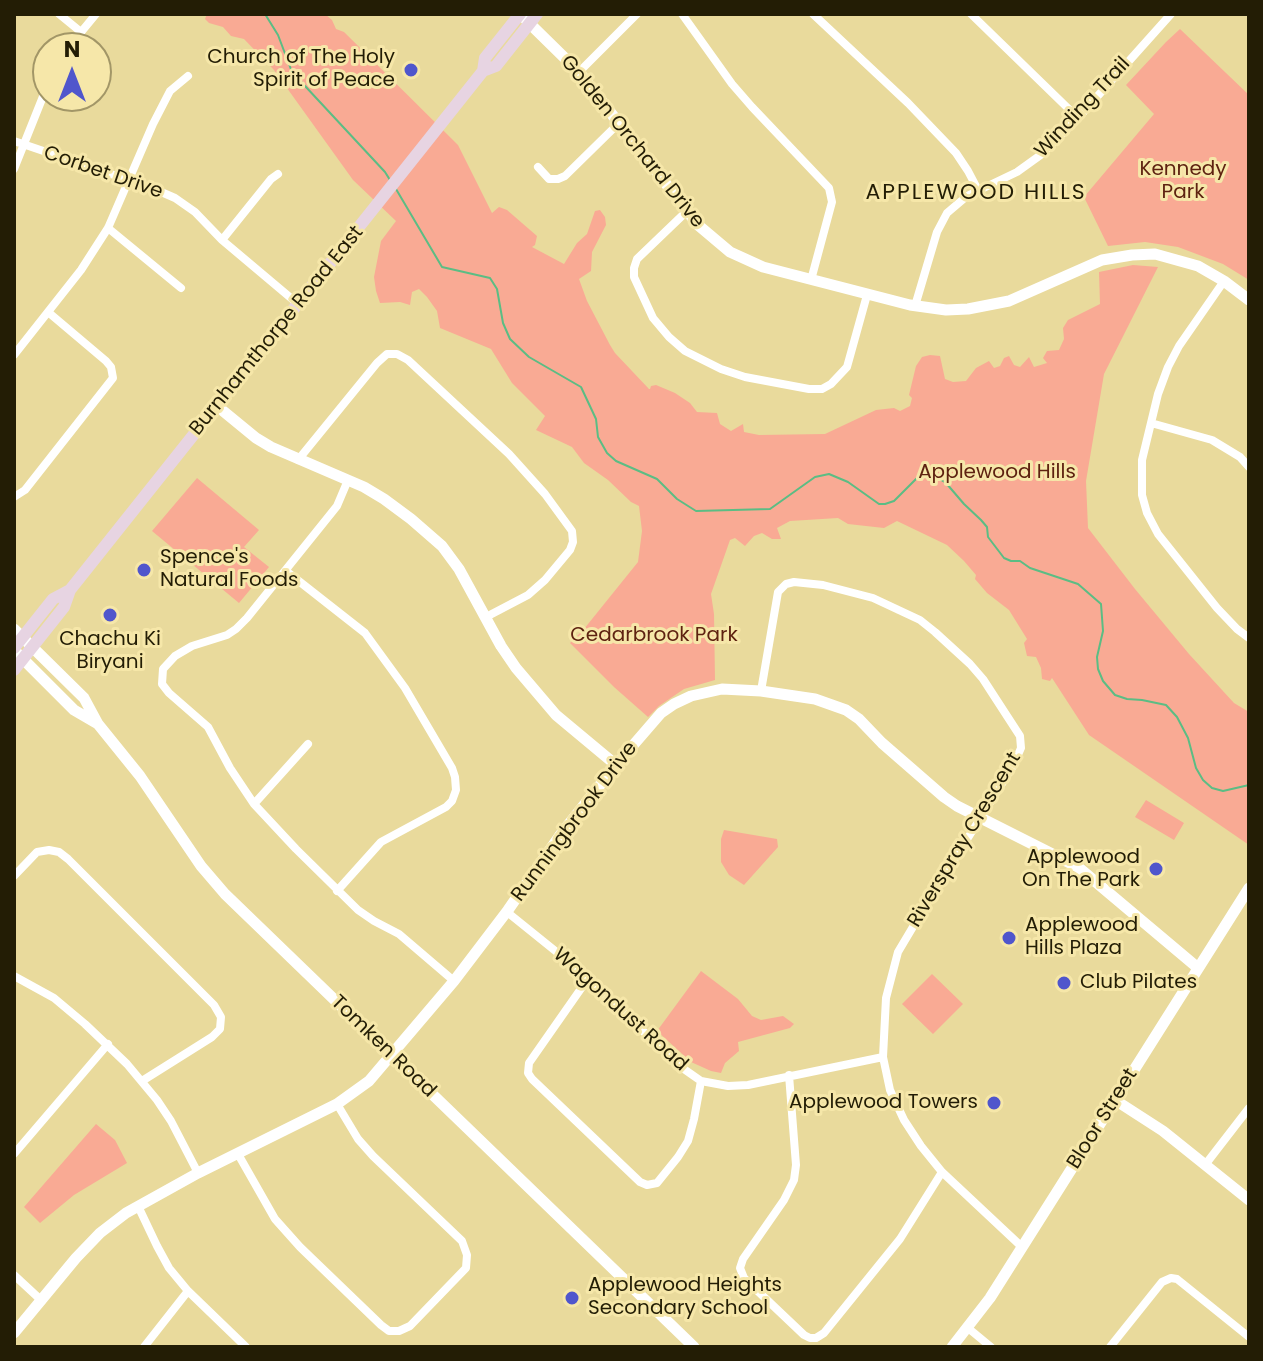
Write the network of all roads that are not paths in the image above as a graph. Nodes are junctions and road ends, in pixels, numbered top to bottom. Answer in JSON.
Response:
{"nodes":[{"id":1,"x":59,"y":14,"type":"edge"},
{"id":2,"x":96,"y":14,"type":"edge"},
{"id":3,"x":637,"y":14,"type":"edge"},
{"id":4,"x":682,"y":14,"type":"edge"},
{"id":5,"x":813,"y":14,"type":"edge"},
{"id":6,"x":971,"y":14,"type":"edge"},
{"id":7,"x":1169,"y":14,"type":"edge"},
{"id":8,"x":525,"y":16,"type":"edge"},
{"id":9,"x":81,"y":32,"type":"joint"},
{"id":10,"x":579,"y":72,"type":"junction"},
{"id":11,"x":188,"y":76,"type":"dead end"},
{"id":12,"x":37,"y":112,"type":"edge"},
{"id":13,"x":1078,"y":118,"type":"junction"},
{"id":14,"x":619,"y":123,"type":"junction"},
{"id":15,"x":14,"y":141,"type":"edge"},
{"id":16,"x":24,"y":145,"type":"junction"},
{"id":17,"x":538,"y":167,"type":"dead end"},
{"id":18,"x":14,"y":169,"type":"edge"},
{"id":19,"x":278,"y":174,"type":"dead end"},
{"id":20,"x":130,"y":180,"type":"junction"},
{"id":21,"x":978,"y":190,"type":"junction"},
{"id":22,"x":686,"y":212,"type":"junction"},
{"id":23,"x":108,"y":228,"type":"junction"},
{"id":24,"x":222,"y":240,"type":"junction"},
{"id":25,"x":811,"y":280,"type":"junction"},
{"id":26,"x":1224,"y":281,"type":"junction"},
{"id":27,"x":181,"y":288,"type":"dead end"},
{"id":28,"x":867,"y":295,"type":"junction"},
{"id":29,"x":1249,"y":300,"type":"edge"},
{"id":30,"x":298,"y":304,"type":"junction"},
{"id":31,"x":915,"y":306,"type":"junction"},
{"id":32,"x":48,"y":312,"type":"junction"},
{"id":33,"x":14,"y":355,"type":"edge"},
{"id":34,"x":217,"y":406,"type":"junction"},
{"id":35,"x":1151,"y":423,"type":"junction"},
{"id":36,"x":298,"y":460,"type":"junction"},
{"id":37,"x":1249,"y":467,"type":"edge"},
{"id":38,"x":348,"y":480,"type":"junction"},
{"id":39,"x":14,"y":497,"type":"edge"},
{"id":40,"x":286,"y":571,"type":"junction"},
{"id":41,"x":70,"y":590,"type":"junction"},
{"id":42,"x":486,"y":617,"type":"junction"},
{"id":43,"x":1249,"y":638,"type":"edge"},
{"id":44,"x":18,"y":645,"type":"edge"},
{"id":45,"x":33,"y":647,"type":"junction"},
{"id":46,"x":14,"y":670,"type":"edge"},
{"id":47,"x":761,"y":691,"type":"junction"},
{"id":48,"x":98,"y":724,"type":"junction"},
{"id":49,"x":308,"y":744,"type":"dead end"},
{"id":50,"x":616,"y":765,"type":"junction"},
{"id":51,"x":254,"y":804,"type":"junction"},
{"id":52,"x":980,"y":818,"type":"junction"},
{"id":53,"x":14,"y":876,"type":"edge"},
{"id":54,"x":1249,"y":888,"type":"edge"},
{"id":55,"x":337,"y":891,"type":"junction"},
{"id":56,"x":507,"y":912,"type":"junction"},
{"id":57,"x":1198,"y":968,"type":"junction"},
{"id":58,"x":14,"y":976,"type":"edge"},
{"id":59,"x":587,"y":980,"type":"junction"},
{"id":60,"x":454,"y":981,"type":"junction"},
{"id":61,"x":108,"y":1044,"type":"junction"},
{"id":62,"x":391,"y":1055,"type":"junction"},
{"id":63,"x":883,"y":1057,"type":"junction"},
{"id":64,"x":789,"y":1075,"type":"junction"},
{"id":65,"x":142,"y":1081,"type":"junction"},
{"id":66,"x":701,"y":1081,"type":"junction"},
{"id":67,"x":1115,"y":1100,"type":"junction"},
{"id":68,"x":337,"y":1104,"type":"junction"},
{"id":69,"x":1249,"y":1108,"type":"edge"},
{"id":70,"x":14,"y":1154,"type":"edge"},
{"id":71,"x":238,"y":1154,"type":"junction"},
{"id":72,"x":1205,"y":1165,"type":"junction"},
{"id":73,"x":942,"y":1172,"type":"junction"},
{"id":74,"x":198,"y":1173,"type":"junction"},
{"id":75,"x":1249,"y":1200,"type":"edge"},
{"id":76,"x":138,"y":1206,"type":"junction"},
{"id":77,"x":1022,"y":1247,"type":"junction"},
{"id":78,"x":14,"y":1275,"type":"edge"},
{"id":79,"x":188,"y":1291,"type":"junction"},
{"id":80,"x":42,"y":1301,"type":"junction"},
{"id":81,"x":968,"y":1328,"type":"junction"},
{"id":82,"x":14,"y":1333,"type":"edge"},
{"id":83,"x":1249,"y":1337,"type":"edge"},
{"id":84,"x":144,"y":1347,"type":"edge"},
{"id":85,"x":246,"y":1347,"type":"edge"},
{"id":86,"x":694,"y":1347,"type":"edge"},
{"id":87,"x":952,"y":1347,"type":"edge"},
{"id":88,"x":991,"y":1347,"type":"edge"},
{"id":89,"x":1110,"y":1347,"type":"edge"}],
"edges":[{"from":1,"to":9,"type":"street"},
{"from":2,"to":9,"type":"street"},
{"from":3,"to":10,"type":"street"},
{"from":4,"to":25,"type":"street"},
{"from":5,"to":21,"type":"street"},
{"from":6,"to":13,"type":"street"},
{"from":7,"to":13,"type":"street","name":"Winding Trail"},
{"from":8,"to":10,"type":"street","name":"Golden Orchard Drive"},
{"from":8,"to":30,"type":"main road","name":"Burnhamthorpe Road East"},
{"from":10,"to":14,"type":"street","name":"Golden Orchard Drive"},
{"from":11,"to":20,"type":"street"},
{"from":12,"to":16,"type":"street"},
{"from":13,"to":21,"type":"street","name":"Winding Trail"},
{"from":14,"to":17,"type":"street"},
{"from":14,"to":22,"type":"street","name":"Golden Orchard Drive"},
{"from":15,"to":16,"type":"street","name":"Corbet Drive"},
{"from":16,"to":18,"type":"street"},
{"from":16,"to":20,"type":"street","name":"Corbet Drive"},
{"from":19,"to":24,"type":"street"},
{"from":20,"to":23,"type":"street"},
{"from":20,"to":24,"type":"street","name":"Corbet Drive"},
{"from":21,"to":31,"type":"street","name":"Winding Trail"},
{"from":22,"to":25,"type":"street","name":"Golden Orchard Drive"},
{"from":22,"to":28,"type":"street"},
{"from":23,"to":27,"type":"street"},
{"from":23,"to":32,"type":"street"},
{"from":24,"to":30,"type":"street","name":"Corbet Drive"},
{"from":25,"to":28,"type":"street","name":"Golden Orchard Drive"},
{"from":26,"to":29,"type":"street","name":"Golden Orchard Drive"},
{"from":26,"to":31,"type":"street","name":"Golden Orchard Drive"},
{"from":26,"to":35,"type":"street"},
{"from":28,"to":31,"type":"street","name":"Golden Orchard Drive"},
{"from":30,"to":34,"type":"main road","name":"Burnhamthorpe Road East"},
{"from":32,"to":33,"type":"street"},
{"from":32,"to":39,"type":"street"},
{"from":34,"to":36,"type":"street"},
{"from":34,"to":41,"type":"main road","name":"Burnhamthorpe Road East"},
{"from":35,"to":37,"type":"street"},
{"from":35,"to":43,"type":"street"},
{"from":36,"to":38,"type":"street"},
{"from":36,"to":42,"type":"street"},
{"from":38,"to":40,"type":"street"},
{"from":38,"to":42,"type":"street"},
{"from":40,"to":51,"type":"street"},
{"from":40,"to":55,"type":"street"},
{"from":41,"to":44,"type":"main road","name":"Burnhamthorpe Road East"},
{"from":41,"to":45,"type":"main road","name":"Burnhamthorpe Road East"},
{"from":42,"to":50,"type":"street"},
{"from":44,"to":45,"type":"main road","name":"Burnhamthorpe Road East"},
{"from":44,"to":46,"type":"main road","name":"Burnhamthorpe Road East"},
{"from":44,"to":48,"type":"street","name":"Tomken Road"},
{"from":45,"to":48,"type":"street","name":"Tomken Road"},
{"from":47,"to":50,"type":"street","name":"Runningbrook Drive"},
{"from":47,"to":52,"type":"street","name":"Runningbrook Drive"},
{"from":47,"to":52,"type":"street","name":"Riverspray Crescent"},
{"from":48,"to":62,"type":"street","name":"Tomken Road"},
{"from":49,"to":51,"type":"street"},
{"from":50,"to":56,"type":"street","name":"Runningbrook Drive"},
{"from":51,"to":55,"type":"street"},
{"from":52,"to":57,"type":"street","name":"Runningbrook Drive"},
{"from":52,"to":63,"type":"street","name":"Riverspray Crescent"},
{"from":53,"to":65,"type":"street"},
{"from":54,"to":57,"type":"street","name":"Bloor Street"},
{"from":55,"to":60,"type":"street"},
{"from":56,"to":59,"type":"street","name":"Wagondust Road"},
{"from":56,"to":60,"type":"street","name":"Runningbrook Drive"},
{"from":57,"to":67,"type":"street","name":"Bloor Street"},
{"from":58,"to":61,"type":"street"},
{"from":59,"to":66,"type":"street","name":"Wagondust Road"},
{"from":59,"to":66,"type":"street"},
{"from":60,"to":62,"type":"street","name":"Runningbrook Drive"},
{"from":61,"to":65,"type":"street"},
{"from":61,"to":70,"type":"street"},
{"from":62,"to":68,"type":"street","name":"Runningbrook Drive"},
{"from":62,"to":86,"type":"street","name":"Tomken Road"},
{"from":63,"to":64,"type":"street","name":"Wagondust Road"},
{"from":63,"to":73,"type":"street","name":"Riverspray Crescent"},
{"from":64,"to":66,"type":"street","name":"Wagondust Road"},
{"from":64,"to":73,"type":"street"},
{"from":65,"to":74,"type":"street"},
{"from":67,"to":72,"type":"street"},
{"from":67,"to":77,"type":"street","name":"Bloor Street"},
{"from":68,"to":71,"type":"street","name":"Runningbrook Drive"},
{"from":68,"to":71,"type":"street"},
{"from":69,"to":72,"type":"street"},
{"from":71,"to":74,"type":"street","name":"Runningbrook Drive"},
{"from":72,"to":75,"type":"street"},
{"from":73,"to":77,"type":"street","name":"Riverspray Crescent"},
{"from":74,"to":76,"type":"street","name":"Runningbrook Drive"},
{"from":76,"to":79,"type":"street"},
{"from":76,"to":80,"type":"street","name":"Runningbrook Drive"},
{"from":77,"to":81,"type":"street","name":"Bloor Street"},
{"from":78,"to":80,"type":"street"},
{"from":79,"to":84,"type":"street"},
{"from":79,"to":85,"type":"street"},
{"from":80,"to":82,"type":"street","name":"Runningbrook Drive"},
{"from":81,"to":87,"type":"street","name":"Bloor Street"},
{"from":81,"to":88,"type":"street"},
{"from":83,"to":89,"type":"street"}]}
